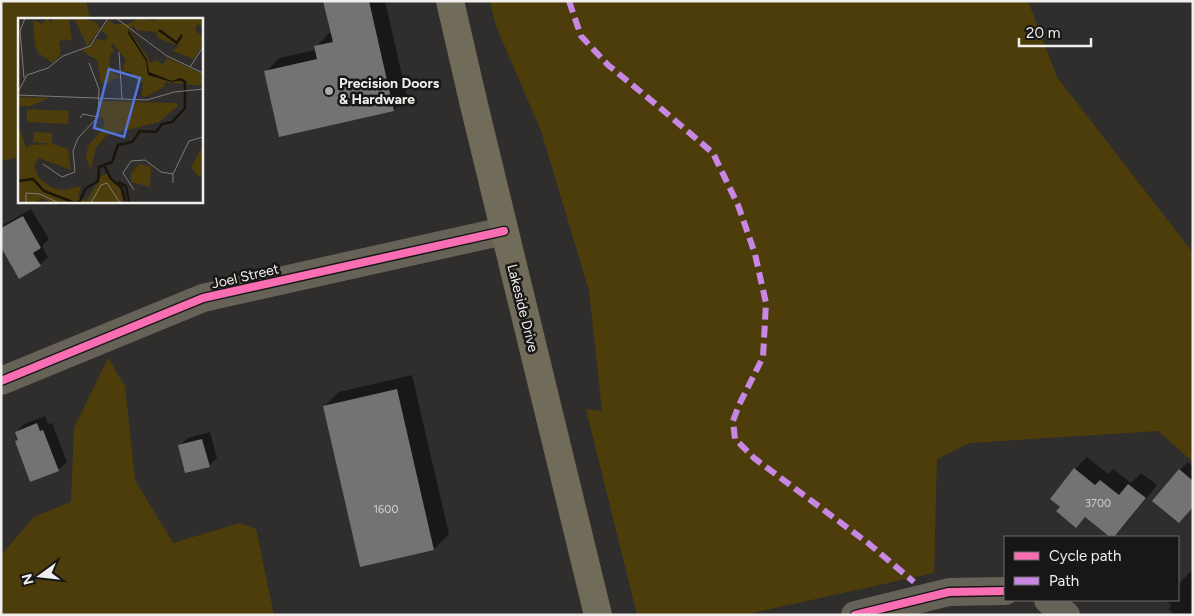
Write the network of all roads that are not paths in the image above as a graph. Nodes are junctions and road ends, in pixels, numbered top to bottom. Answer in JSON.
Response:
{"nodes":[{"id":1,"x":450,"y":1,"type":"edge"},
{"id":2,"x":504,"y":231,"type":"junction"},
{"id":3,"x":1,"y":381,"type":"edge"},
{"id":4,"x":1004,"y":591,"type":"edge"},
{"id":5,"x":1049,"y":601,"type":"edge"},
{"id":6,"x":598,"y":615,"type":"edge"},
{"id":7,"x":855,"y":615,"type":"edge"},
{"id":8,"x":1066,"y":615,"type":"edge"}],
"edges":[{"from":1,"to":2,"type":"main road","name":"Lakeside Drive"},
{"from":2,"to":3,"type":"street","name":"Joel Street"},
{"from":2,"to":6,"type":"main road","name":"Lakeside Drive"},
{"from":4,"to":7,"type":"street"},
{"from":5,"to":8,"type":"street"}]}
